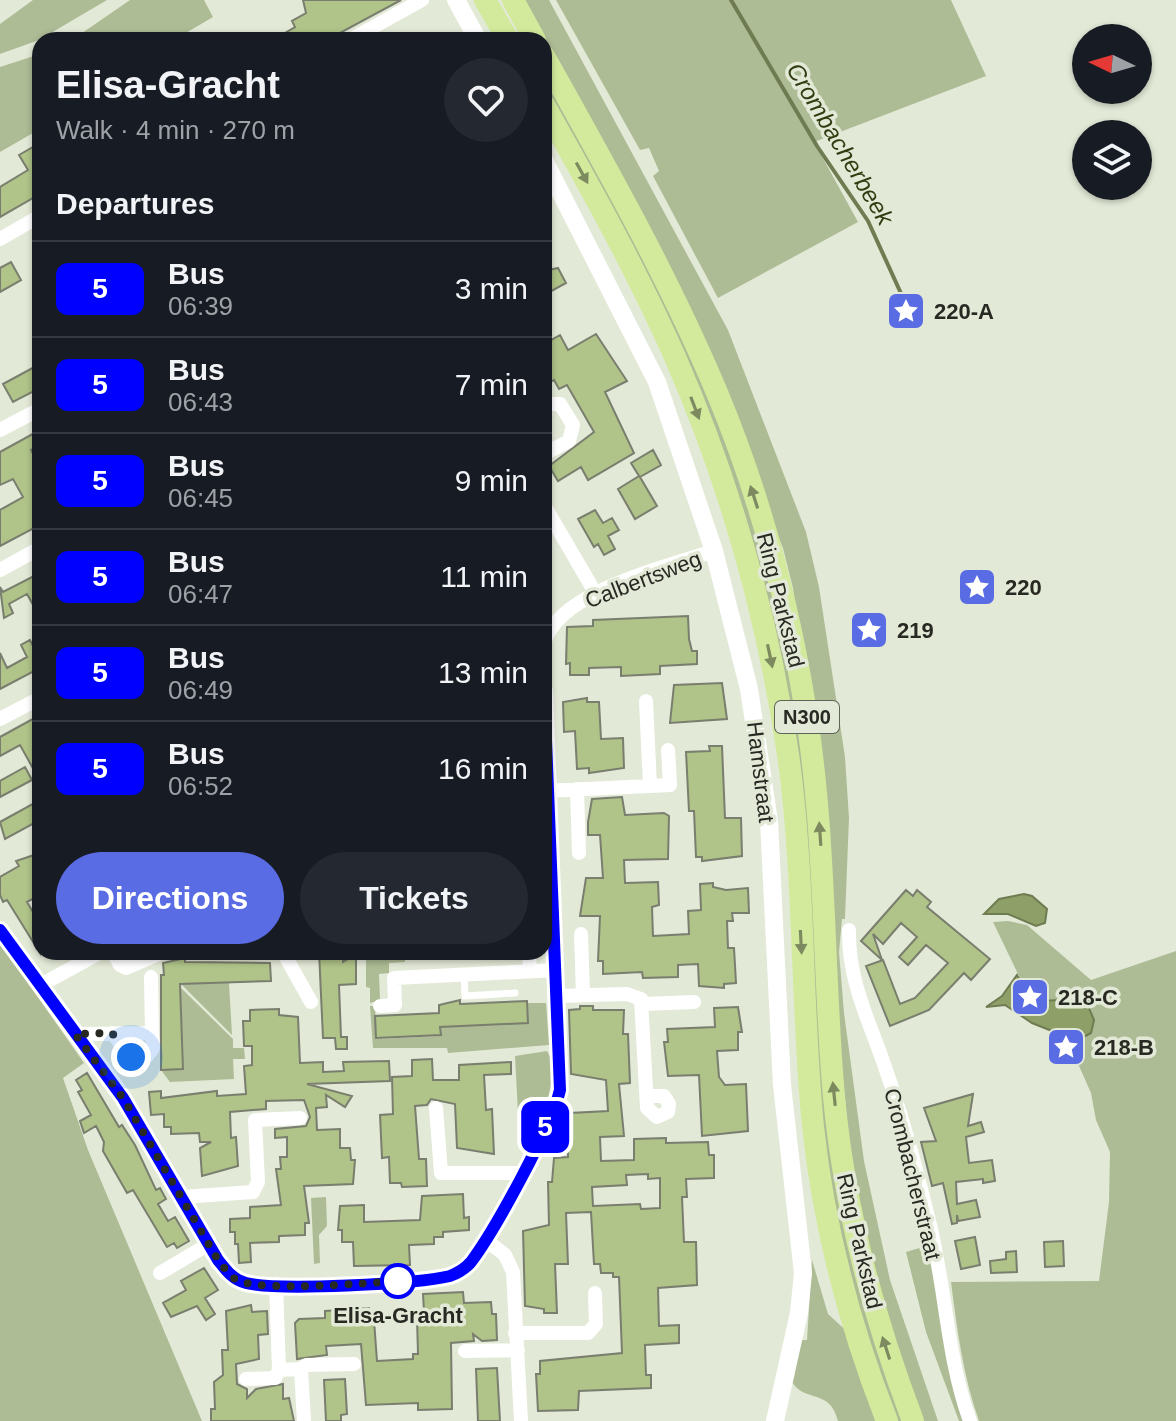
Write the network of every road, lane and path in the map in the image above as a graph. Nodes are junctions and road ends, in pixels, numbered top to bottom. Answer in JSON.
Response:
{"nodes":[{"id":1,"x":422,"y":0,"type":"edge"},
{"id":2,"x":456,"y":0,"type":"edge"},
{"id":3,"x":485,"y":0,"type":"edge"},
{"id":4,"x":513,"y":0,"type":"edge"},
{"id":5,"x":364,"y":32,"type":"edge"},
{"id":6,"x":474,"y":32,"type":"edge"},
{"id":7,"x":503,"y":32,"type":"edge"},
{"id":8,"x":531,"y":32,"type":"edge"},
{"id":9,"x":552,"y":71,"type":"edge"},
{"id":10,"x":552,"y":120,"type":"edge"},
{"id":11,"x":552,"y":176,"type":"edge"},
{"id":12,"x":32,"y":221,"type":"edge"},
{"id":13,"x":0,"y":239,"type":"edge"},
{"id":14,"x":552,"y":404,"type":"edge"},
{"id":15,"x":32,"y":413,"type":"edge"},
{"id":16,"x":0,"y":430,"type":"edge"},
{"id":17,"x":552,"y":450,"type":"edge"},
{"id":18,"x":552,"y":519,"type":"edge"},
{"id":19,"x":714,"y":551,"type":"junction"},
{"id":20,"x":32,"y":552,"type":"edge"},
{"id":21,"x":0,"y":570,"type":"edge"},
{"id":22,"x":596,"y":594,"type":"junction"},
{"id":23,"x":552,"y":624,"type":"edge"},
{"id":24,"x":646,"y":701,"type":"dead end"},
{"id":25,"x":32,"y":702,"type":"edge"},
{"id":26,"x":0,"y":719,"type":"edge"},
{"id":27,"x":668,"y":750,"type":"dead end"},
{"id":28,"x":650,"y":786,"type":"junction"},
{"id":29,"x":577,"y":789,"type":"junction"},
{"id":30,"x":552,"y":791,"type":"edge"},
{"id":31,"x":579,"y":853,"type":"dead end"},
{"id":32,"x":552,"y":890,"type":"edge"},
{"id":33,"x":0,"y":930,"type":"edge"},
{"id":34,"x":849,"y":930,"type":"dead end"},
{"id":35,"x":581,"y":934,"type":"dead end"},
{"id":36,"x":86,"y":960,"type":"edge"},
{"id":37,"x":117,"y":960,"type":"edge"},
{"id":38,"x":144,"y":960,"type":"edge"},
{"id":39,"x":287,"y":960,"type":"edge"},
{"id":40,"x":529,"y":960,"type":"edge"},
{"id":41,"x":556,"y":970,"type":"junction"},
{"id":42,"x":530,"y":971,"type":"junction"},
{"id":43,"x":464,"y":974,"type":"junction"},
{"id":44,"x":151,"y":977,"type":"dead end"},
{"id":45,"x":39,"y":986,"type":"junction"},
{"id":46,"x":515,"y":993,"type":"dead end"},
{"id":47,"x":583,"y":995,"type":"junction"},
{"id":48,"x":557,"y":996,"type":"junction"},
{"id":49,"x":311,"y":1002,"type":"dead end"},
{"id":50,"x":694,"y":1002,"type":"dead end"},
{"id":51,"x":643,"y":1004,"type":"junction"},
{"id":52,"x":380,"y":1006,"type":"dead end"},
{"id":53,"x":112,"y":1033,"type":"junction"},
{"id":54,"x":152,"y":1033,"type":"junction"},
{"id":55,"x":75,"y":1034,"type":"junction"},
{"id":56,"x":647,"y":1096,"type":"dead end"},
{"id":57,"x":436,"y":1108,"type":"dead end"},
{"id":58,"x":300,"y":1118,"type":"dead end"},
{"id":59,"x":521,"y":1173,"type":"junction"},
{"id":60,"x":182,"y":1197,"type":"junction"},
{"id":61,"x":485,"y":1239,"type":"junction"},
{"id":62,"x":209,"y":1244,"type":"junction"},
{"id":63,"x":160,"y":1273,"type":"dead end"},
{"id":64,"x":276,"y":1284,"type":"junction"},
{"id":65,"x":595,"y":1293,"type":"dead end"},
{"id":66,"x":515,"y":1333,"type":"junction"},
{"id":67,"x":518,"y":1350,"type":"junction"},
{"id":68,"x":465,"y":1351,"type":"dead end"},
{"id":69,"x":354,"y":1364,"type":"dead end"},
{"id":70,"x":301,"y":1369,"type":"junction"},
{"id":71,"x":279,"y":1370,"type":"junction"},
{"id":72,"x":246,"y":1379,"type":"dead end"},
{"id":73,"x":304,"y":1421,"type":"edge"},
{"id":74,"x":521,"y":1421,"type":"edge"},
{"id":75,"x":775,"y":1421,"type":"edge"},
{"id":76,"x":887,"y":1421,"type":"edge"},
{"id":77,"x":913,"y":1421,"type":"edge"},
{"id":78,"x":970,"y":1421,"type":"edge"}],
"edges":[{"from":1,"to":5,"type":"street"},
{"from":2,"to":6,"type":"street"},
{"from":3,"to":7,"type":"highway"},
{"from":4,"to":8,"type":"highway"},
{"from":77,"to":9,"type":"highway","name":"Ring Parkstad","number":"N300","one_way":true},
{"from":10,"to":76,"type":"highway","name":"Ring Parkstad","number":"N300","one_way":true},
{"from":11,"to":19,"type":"street","name":"Hamstraat"},
{"from":12,"to":13,"type":"street"},
{"from":14,"to":17,"type":"street"},
{"from":15,"to":16,"type":"street"},
{"from":18,"to":22,"type":"street"},
{"from":19,"to":22,"type":"street","name":"Calbertsweg"},
{"from":19,"to":75,"type":"street","name":"Hamstraat"},
{"from":20,"to":21,"type":"street"},
{"from":22,"to":23,"type":"street","name":"Calbertsweg"},
{"from":24,"to":28,"type":"street"},
{"from":25,"to":26,"type":"street"},
{"from":27,"to":28,"type":"street"},
{"from":28,"to":29,"type":"street"},
{"from":29,"to":30,"type":"street"},
{"from":29,"to":31,"type":"street"},
{"from":32,"to":41,"type":"street"},
{"from":33,"to":45,"type":"street"},
{"from":34,"to":78,"type":"street","name":"Crombacherstraat"},
{"from":35,"to":47,"type":"street"},
{"from":36,"to":45,"type":"street"},
{"from":37,"to":38,"type":"street"},
{"from":39,"to":49,"type":"street"},
{"from":40,"to":42,"type":"street"},
{"from":41,"to":42,"type":"street"},
{"from":41,"to":48,"type":"street"},
{"from":42,"to":43,"type":"street"},
{"from":43,"to":46,"type":"lane"},
{"from":43,"to":52,"type":"street"},
{"from":44,"to":54,"type":"street"},
{"from":45,"to":55,"type":"street"},
{"from":47,"to":48,"type":"street"},
{"from":47,"to":51,"type":"street"},
{"from":48,"to":59,"type":"street"},
{"from":50,"to":51,"type":"street"},
{"from":51,"to":56,"type":"street"},
{"from":53,"to":54,"type":"street"},
{"from":53,"to":54,"type":"street"},
{"from":53,"to":55,"type":"street"},
{"from":55,"to":60,"type":"street"},
{"from":57,"to":59,"type":"street"},
{"from":58,"to":60,"type":"street"},
{"from":59,"to":61,"type":"street"},
{"from":60,"to":62,"type":"street"},
{"from":61,"to":64,"type":"street"},
{"from":61,"to":66,"type":"street"},
{"from":62,"to":63,"type":"street"},
{"from":62,"to":64,"type":"street"},
{"from":64,"to":71,"type":"street"},
{"from":65,"to":66,"type":"street"},
{"from":66,"to":67,"type":"street"},
{"from":67,"to":68,"type":"street"},
{"from":67,"to":74,"type":"street"},
{"from":69,"to":70,"type":"street"},
{"from":70,"to":71,"type":"street"},
{"from":70,"to":73,"type":"street"},
{"from":71,"to":72,"type":"street"}]}
